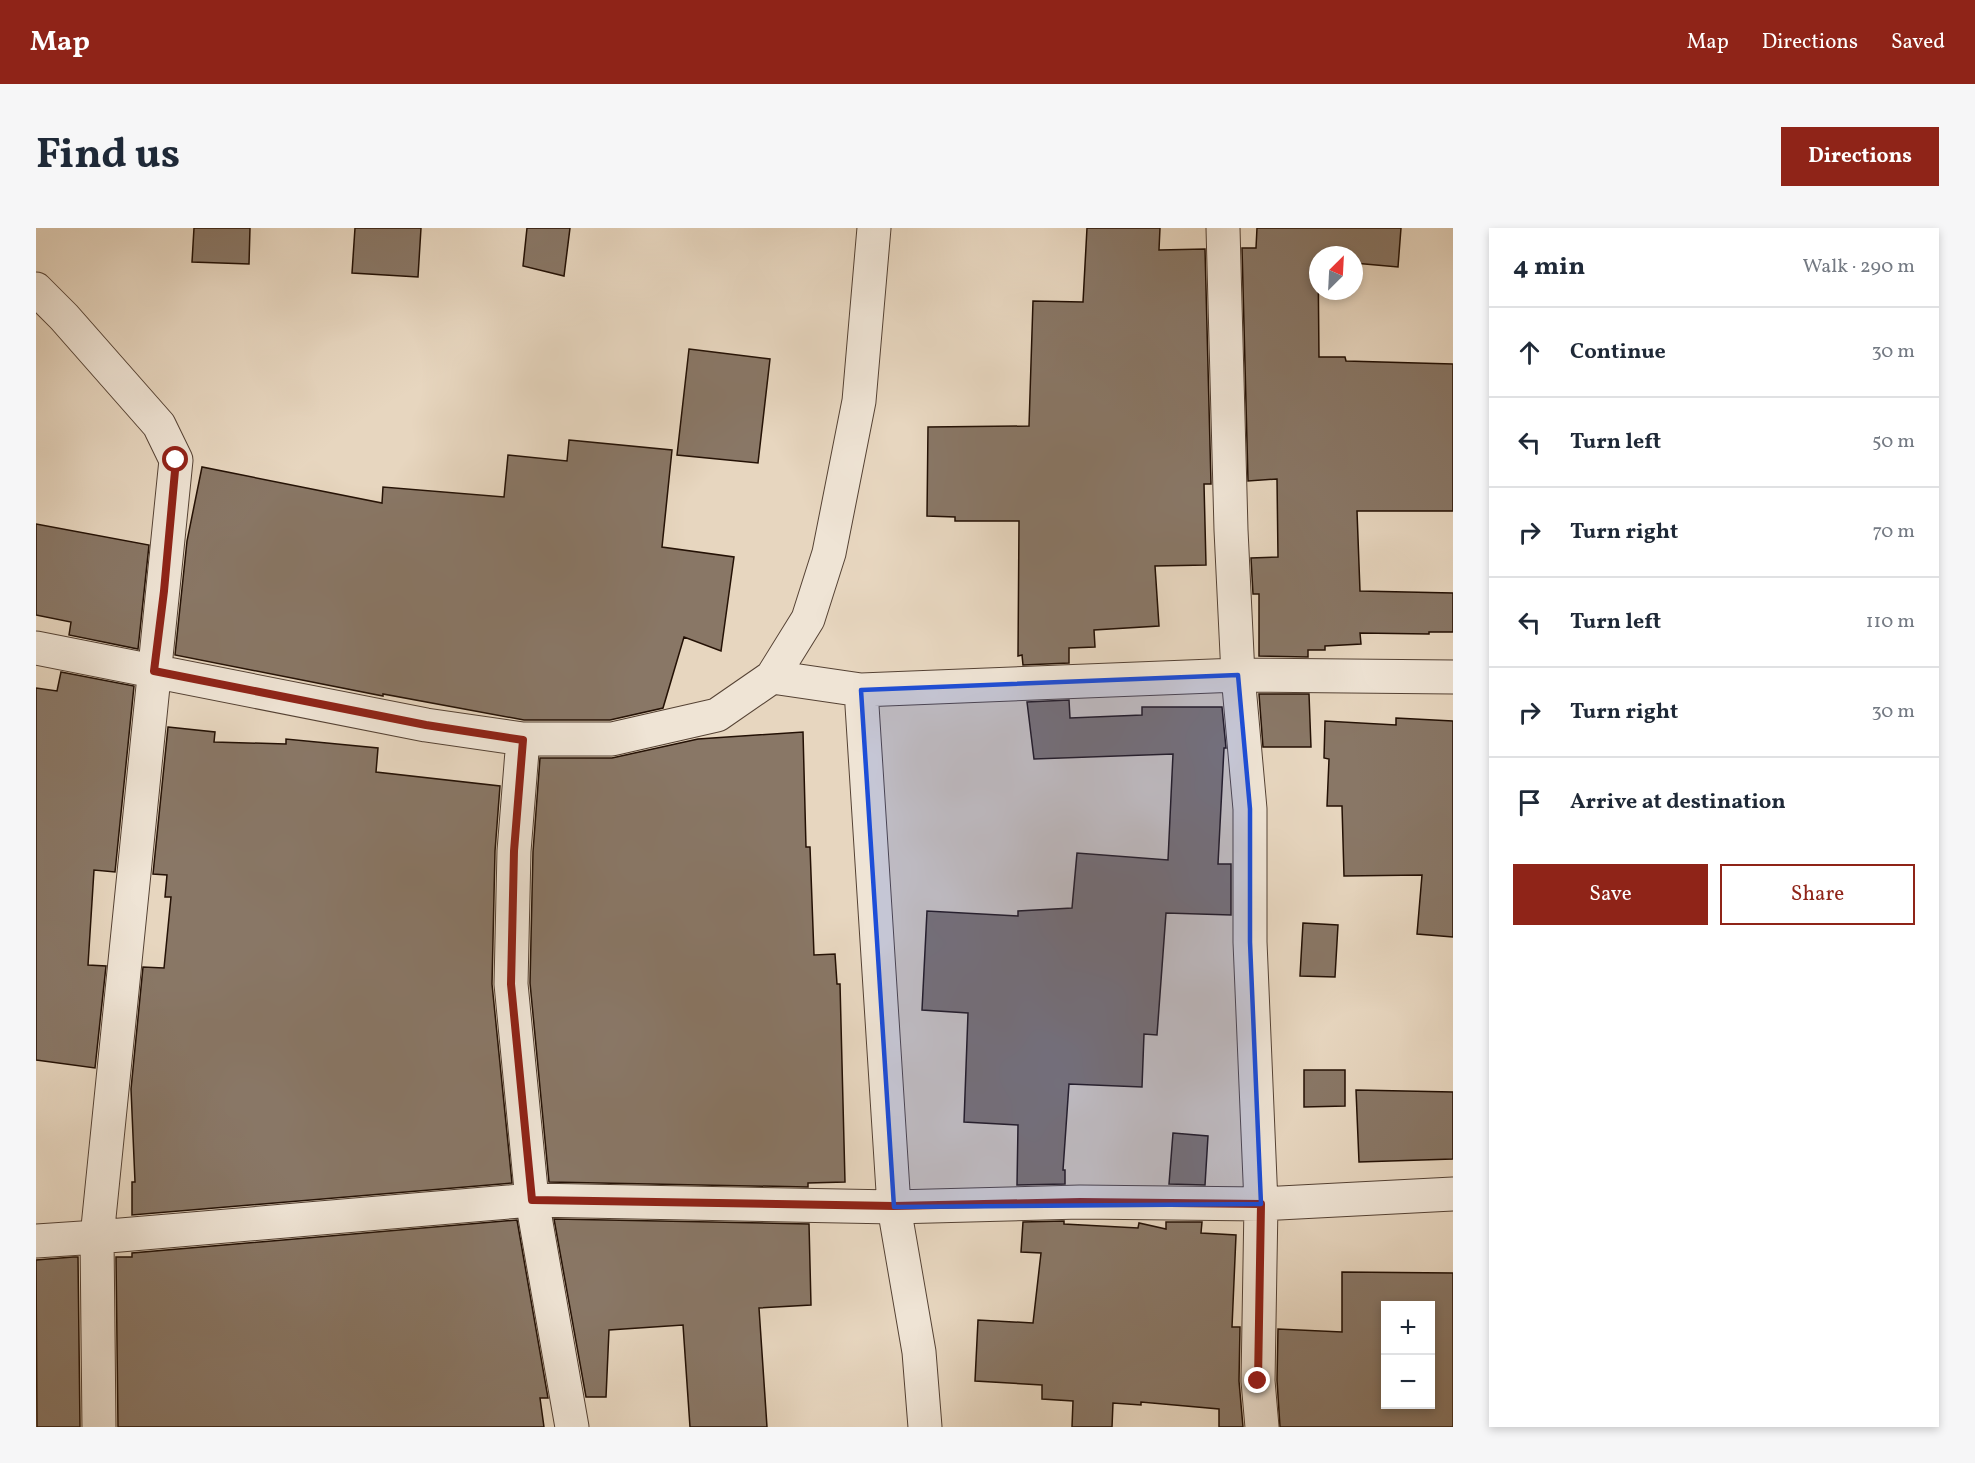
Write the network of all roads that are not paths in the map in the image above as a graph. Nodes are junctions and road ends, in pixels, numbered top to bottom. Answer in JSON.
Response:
{"nodes":[{"id":1,"x":874,"y":228,"type":"edge"},
{"id":2,"x":1223,"y":228,"type":"edge"},
{"id":3,"x":36,"y":289,"type":"edge"},
{"id":4,"x":36,"y":648,"type":"edge"},
{"id":5,"x":154,"y":671,"type":"junction"},
{"id":6,"x":1238,"y":675,"type":"junction"},
{"id":7,"x":772,"y":677,"type":"junction"},
{"id":8,"x":1453,"y":677,"type":"edge"},
{"id":9,"x":861,"y":690,"type":"junction"},
{"id":10,"x":523,"y":740,"type":"junction"},
{"id":11,"x":1453,"y":1194,"type":"edge"},
{"id":12,"x":532,"y":1200,"type":"junction"},
{"id":13,"x":1261,"y":1204,"type":"junction"},
{"id":14,"x":894,"y":1206,"type":"junction"},
{"id":15,"x":97,"y":1237,"type":"junction"},
{"id":16,"x":36,"y":1241,"type":"edge"},
{"id":17,"x":99,"y":1427,"type":"edge"},
{"id":18,"x":572,"y":1427,"type":"edge"},
{"id":19,"x":925,"y":1427,"type":"edge"},
{"id":20,"x":1262,"y":1427,"type":"edge"}],
"edges":[{"from":1,"to":7,"type":"street"},
{"from":2,"to":6,"type":"street"},
{"from":3,"to":5,"type":"street"},
{"from":4,"to":5,"type":"street"},
{"from":5,"to":10,"type":"street"},
{"from":5,"to":15,"type":"street"},
{"from":6,"to":8,"type":"street"},
{"from":6,"to":9,"type":"street"},
{"from":6,"to":13,"type":"street"},
{"from":7,"to":9,"type":"street"},
{"from":7,"to":10,"type":"street"},
{"from":9,"to":14,"type":"street"},
{"from":10,"to":12,"type":"street"},
{"from":11,"to":13,"type":"street"},
{"from":12,"to":14,"type":"street"},
{"from":12,"to":15,"type":"street"},
{"from":12,"to":18,"type":"street"},
{"from":13,"to":14,"type":"street"},
{"from":13,"to":20,"type":"street"},
{"from":14,"to":19,"type":"street"},
{"from":15,"to":16,"type":"street"},
{"from":15,"to":17,"type":"street"}]}
